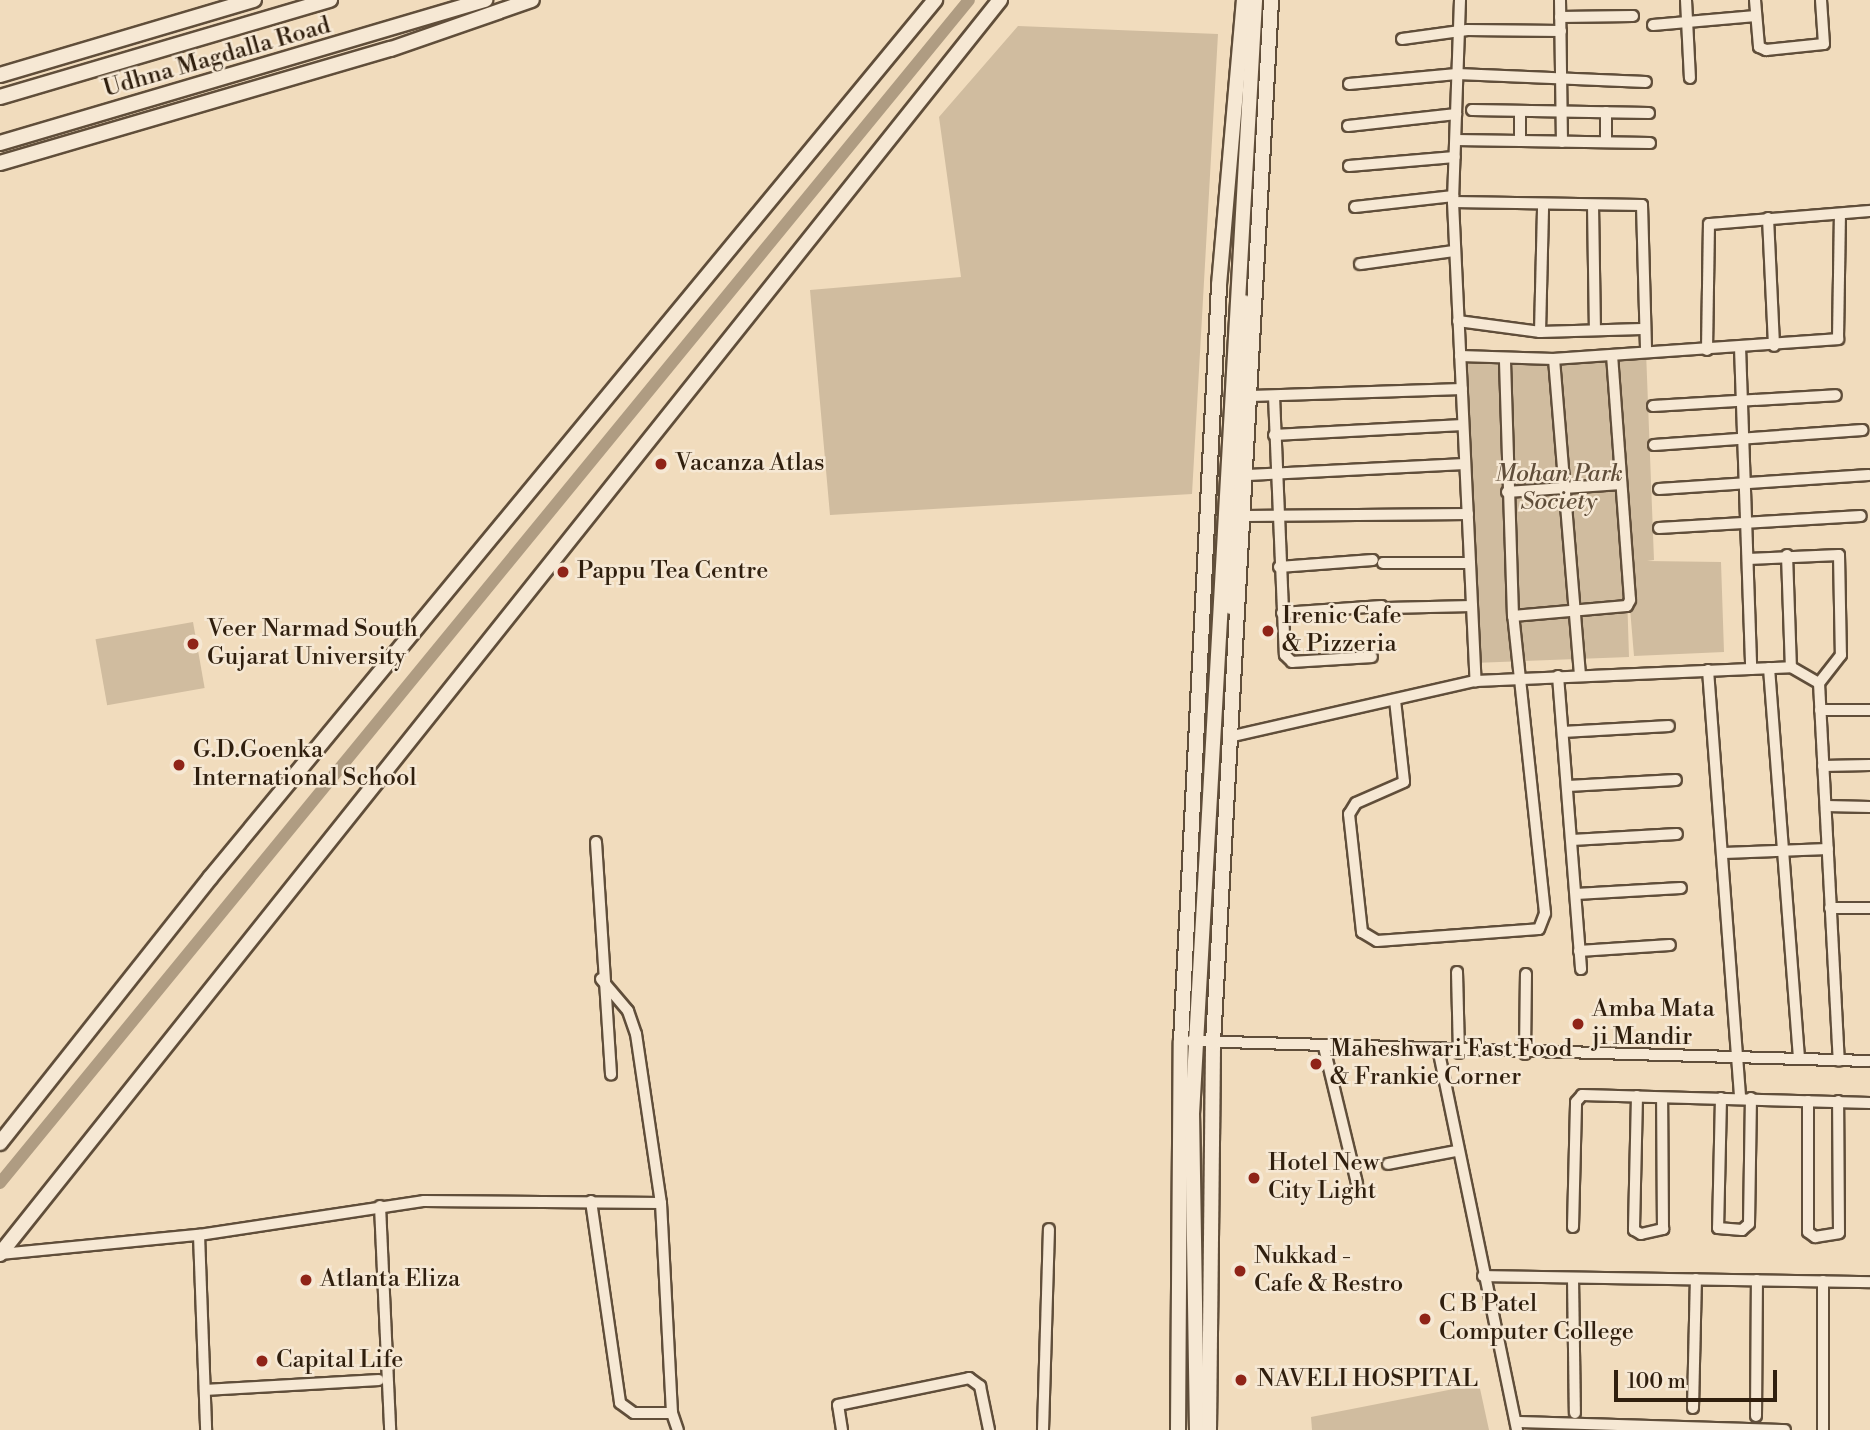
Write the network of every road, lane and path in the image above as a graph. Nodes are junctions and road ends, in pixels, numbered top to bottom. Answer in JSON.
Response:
{"nodes":[{"id":1,"x":254,"y":0,"type":"edge"},
{"id":2,"x":330,"y":0,"type":"edge"},
{"id":3,"x":485,"y":0,"type":"edge"},
{"id":4,"x":532,"y":0,"type":"edge"},
{"id":5,"x":935,"y":0,"type":"edge"},
{"id":6,"x":1000,"y":0,"type":"edge"},
{"id":7,"x":1244,"y":0,"type":"edge"},
{"id":8,"x":1255,"y":0,"type":"edge"},
{"id":9,"x":1269,"y":0,"type":"edge"},
{"id":10,"x":1460,"y":0,"type":"edge"},
{"id":11,"x":1560,"y":0,"type":"edge"},
{"id":12,"x":1686,"y":0,"type":"edge"},
{"id":13,"x":1755,"y":0,"type":"edge"},
{"id":14,"x":1821,"y":0,"type":"edge"},
{"id":15,"x":297,"y":6,"type":"edge"},
{"id":16,"x":1633,"y":16,"type":"dead end"},
{"id":17,"x":1756,"y":16,"type":"junction"},
{"id":18,"x":1560,"y":17,"type":"junction"},
{"id":19,"x":1687,"y":22,"type":"junction"},
{"id":20,"x":1653,"y":25,"type":"dead end"},
{"id":21,"x":1561,"y":31,"type":"junction"},
{"id":22,"x":1458,"y":33,"type":"junction"},
{"id":23,"x":1402,"y":40,"type":"dead end"},
{"id":24,"x":0,"y":75,"type":"edge"},
{"id":25,"x":1457,"y":75,"type":"junction"},
{"id":26,"x":1690,"y":78,"type":"dead end"},
{"id":27,"x":1561,"y":79,"type":"junction"},
{"id":28,"x":1646,"y":82,"type":"dead end"},
{"id":29,"x":1349,"y":84,"type":"dead end"},
{"id":30,"x":0,"y":97,"type":"edge"},
{"id":31,"x":1472,"y":110,"type":"dead end"},
{"id":32,"x":1520,"y":111,"type":"junction"},
{"id":33,"x":1562,"y":111,"type":"junction"},
{"id":34,"x":1606,"y":112,"type":"junction"},
{"id":35,"x":1649,"y":113,"type":"dead end"},
{"id":36,"x":1456,"y":114,"type":"junction"},
{"id":37,"x":1348,"y":126,"type":"dead end"},
{"id":38,"x":1456,"y":140,"type":"junction"},
{"id":39,"x":1520,"y":141,"type":"junction"},
{"id":40,"x":1562,"y":142,"type":"junction"},
{"id":41,"x":1606,"y":142,"type":"junction"},
{"id":42,"x":0,"y":143,"type":"edge"},
{"id":43,"x":1650,"y":143,"type":"dead end"},
{"id":44,"x":1455,"y":157,"type":"junction"},
{"id":45,"x":0,"y":163,"type":"edge"},
{"id":46,"x":1349,"y":166,"type":"dead end"},
{"id":47,"x":1248,"y":174,"type":"junction"},
{"id":48,"x":1453,"y":200,"type":"junction"},
{"id":49,"x":1593,"y":205,"type":"junction"},
{"id":50,"x":1355,"y":207,"type":"dead end"},
{"id":51,"x":1543,"y":207,"type":"junction"},
{"id":52,"x":1870,"y":211,"type":"edge"},
{"id":53,"x":1840,"y":214,"type":"junction"},
{"id":54,"x":1768,"y":218,"type":"junction"},
{"id":55,"x":1454,"y":251,"type":"junction"},
{"id":56,"x":1360,"y":264,"type":"dead end"},
{"id":57,"x":1458,"y":321,"type":"junction"},
{"id":58,"x":1642,"y":328,"type":"junction"},
{"id":59,"x":1595,"y":330,"type":"junction"},
{"id":60,"x":1540,"y":332,"type":"junction"},
{"id":61,"x":1774,"y":346,"type":"junction"},
{"id":62,"x":1740,"y":347,"type":"junction"},
{"id":63,"x":1707,"y":350,"type":"junction"},
{"id":64,"x":1646,"y":351,"type":"junction"},
{"id":65,"x":1460,"y":356,"type":"junction"},
{"id":66,"x":1612,"y":356,"type":"junction"},
{"id":67,"x":1505,"y":359,"type":"junction"},
{"id":68,"x":1554,"y":359,"type":"junction"},
{"id":69,"x":1462,"y":389,"type":"junction"},
{"id":70,"x":1836,"y":395,"type":"dead end"},
{"id":71,"x":1274,"y":396,"type":"junction"},
{"id":72,"x":1251,"y":397,"type":"junction"},
{"id":73,"x":1743,"y":401,"type":"junction"},
{"id":74,"x":1653,"y":406,"type":"dead end"},
{"id":75,"x":1463,"y":425,"type":"junction"},
{"id":76,"x":1862,"y":430,"type":"dead end"},
{"id":77,"x":1274,"y":435,"type":"junction"},
{"id":78,"x":1744,"y":439,"type":"junction"},
{"id":79,"x":1654,"y":445,"type":"dead end"},
{"id":80,"x":1465,"y":464,"type":"junction"},
{"id":81,"x":1275,"y":474,"type":"junction"},
{"id":82,"x":1248,"y":475,"type":"junction"},
{"id":83,"x":1869,"y":475,"type":"edge"},
{"id":84,"x":1621,"y":484,"type":"junction"},
{"id":85,"x":1746,"y":485,"type":"junction"},
{"id":86,"x":1563,"y":486,"type":"junction"},
{"id":87,"x":1659,"y":489,"type":"dead end"},
{"id":88,"x":1507,"y":492,"type":"junction"},
{"id":89,"x":1468,"y":514,"type":"junction"},
{"id":90,"x":1275,"y":515,"type":"junction"},
{"id":91,"x":1246,"y":516,"type":"junction"},
{"id":92,"x":1861,"y":516,"type":"dead end"},
{"id":93,"x":1747,"y":523,"type":"junction"},
{"id":94,"x":1659,"y":528,"type":"dead end"},
{"id":95,"x":1787,"y":555,"type":"junction"},
{"id":96,"x":1748,"y":559,"type":"junction"},
{"id":97,"x":1470,"y":563,"type":"junction"},
{"id":98,"x":1279,"y":567,"type":"junction"},
{"id":99,"x":1472,"y":606,"type":"junction"},
{"id":100,"x":1575,"y":611,"type":"junction"},
{"id":101,"x":1282,"y":614,"type":"junction"},
{"id":102,"x":1513,"y":616,"type":"junction"},
{"id":103,"x":1371,"y":657,"type":"dead end"},
{"id":104,"x":1791,"y":667,"type":"junction"},
{"id":105,"x":1769,"y":668,"type":"junction"},
{"id":106,"x":1751,"y":669,"type":"junction"},
{"id":107,"x":1708,"y":670,"type":"junction"},
{"id":108,"x":1580,"y":675,"type":"junction"},
{"id":109,"x":1558,"y":676,"type":"junction"},
{"id":110,"x":1517,"y":680,"type":"junction"},
{"id":111,"x":1476,"y":681,"type":"junction"},
{"id":112,"x":1819,"y":683,"type":"junction"},
{"id":113,"x":1395,"y":701,"type":"junction"},
{"id":114,"x":1821,"y":710,"type":"junction"},
{"id":115,"x":1870,"y":710,"type":"edge"},
{"id":116,"x":1669,"y":726,"type":"dead end"},
{"id":117,"x":1563,"y":732,"type":"junction"},
{"id":118,"x":1233,"y":736,"type":"junction"},
{"id":119,"x":1870,"y":765,"type":"edge"},
{"id":120,"x":1823,"y":766,"type":"junction"},
{"id":121,"x":1676,"y":780,"type":"dead end"},
{"id":122,"x":1568,"y":786,"type":"junction"},
{"id":123,"x":1826,"y":806,"type":"junction"},
{"id":124,"x":1870,"y":807,"type":"edge"},
{"id":125,"x":1677,"y":834,"type":"dead end"},
{"id":126,"x":1572,"y":840,"type":"junction"},
{"id":127,"x":596,"y":842,"type":"dead end"},
{"id":128,"x":1828,"y":849,"type":"junction"},
{"id":129,"x":1783,"y":850,"type":"junction"},
{"id":130,"x":1724,"y":853,"type":"junction"},
{"id":131,"x":1681,"y":888,"type":"dead end"},
{"id":132,"x":1576,"y":894,"type":"junction"},
{"id":133,"x":1830,"y":908,"type":"junction"},
{"id":134,"x":1870,"y":908,"type":"edge"},
{"id":135,"x":1670,"y":945,"type":"dead end"},
{"id":136,"x":1579,"y":951,"type":"junction"},
{"id":137,"x":1581,"y":970,"type":"dead end"},
{"id":138,"x":1457,"y":972,"type":"dead end"},
{"id":139,"x":1526,"y":974,"type":"dead end"},
{"id":140,"x":601,"y":979,"type":"junction"},
{"id":141,"x":1181,"y":1041,"type":"junction"},
{"id":142,"x":1206,"y":1042,"type":"junction"},
{"id":143,"x":1324,"y":1047,"type":"junction"},
{"id":144,"x":1438,"y":1053,"type":"junction"},
{"id":145,"x":1459,"y":1053,"type":"junction"},
{"id":146,"x":1525,"y":1054,"type":"junction"},
{"id":147,"x":1741,"y":1057,"type":"junction"},
{"id":148,"x":1799,"y":1059,"type":"junction"},
{"id":149,"x":1839,"y":1060,"type":"junction"},
{"id":150,"x":1870,"y":1061,"type":"edge"},
{"id":151,"x":611,"y":1075,"type":"dead end"},
{"id":152,"x":1637,"y":1096,"type":"junction"},
{"id":153,"x":1662,"y":1098,"type":"junction"},
{"id":154,"x":1721,"y":1098,"type":"junction"},
{"id":155,"x":1745,"y":1098,"type":"junction"},
{"id":156,"x":1808,"y":1101,"type":"junction"},
{"id":157,"x":1838,"y":1101,"type":"junction"},
{"id":158,"x":1870,"y":1103,"type":"edge"},
{"id":159,"x":0,"y":1143,"type":"edge"},
{"id":160,"x":1456,"y":1152,"type":"junction"},
{"id":161,"x":1388,"y":1164,"type":"dead end"},
{"id":162,"x":1357,"y":1183,"type":"dead end"},
{"id":163,"x":591,"y":1201,"type":"junction"},
{"id":164,"x":661,"y":1203,"type":"junction"},
{"id":165,"x":380,"y":1206,"type":"junction"},
{"id":166,"x":1573,"y":1227,"type":"dead end"},
{"id":167,"x":1049,"y":1229,"type":"dead end"},
{"id":168,"x":199,"y":1235,"type":"junction"},
{"id":169,"x":0,"y":1254,"type":"edge"},
{"id":170,"x":1483,"y":1276,"type":"junction"},
{"id":171,"x":1573,"y":1278,"type":"junction"},
{"id":172,"x":1696,"y":1279,"type":"junction"},
{"id":173,"x":1757,"y":1280,"type":"junction"},
{"id":174,"x":1823,"y":1281,"type":"junction"},
{"id":175,"x":1870,"y":1282,"type":"edge"},
{"id":176,"x":379,"y":1380,"type":"dead end"},
{"id":177,"x":205,"y":1390,"type":"junction"},
{"id":178,"x":1693,"y":1408,"type":"dead end"},
{"id":179,"x":672,"y":1413,"type":"junction"},
{"id":180,"x":1575,"y":1413,"type":"dead end"},
{"id":181,"x":1756,"y":1416,"type":"dead end"},
{"id":182,"x":1517,"y":1426,"type":"edge"},
{"id":183,"x":1554,"y":1426,"type":"edge"},
{"id":184,"x":1609,"y":1427,"type":"edge"},
{"id":185,"x":1636,"y":1427,"type":"edge"},
{"id":186,"x":1685,"y":1427,"type":"edge"},
{"id":187,"x":1709,"y":1427,"type":"edge"},
{"id":188,"x":1778,"y":1428,"type":"edge"},
{"id":189,"x":206,"y":1430,"type":"edge"},
{"id":190,"x":390,"y":1430,"type":"edge"},
{"id":191,"x":678,"y":1430,"type":"edge"},
{"id":192,"x":842,"y":1430,"type":"edge"},
{"id":193,"x":989,"y":1430,"type":"edge"},
{"id":194,"x":1043,"y":1430,"type":"edge"},
{"id":195,"x":1178,"y":1430,"type":"edge"},
{"id":196,"x":1197,"y":1430,"type":"edge"},
{"id":197,"x":1209,"y":1430,"type":"edge"},
{"id":198,"x":1823,"y":1430,"type":"edge"}],
"edges":[{"from":1,"to":24,"type":"main road"},
{"from":2,"to":15,"type":"main road","name":"Udhna Magdalla Road"},
{"from":3,"to":42,"type":"main road","name":"Udhna Magdalla Road"},
{"from":4,"to":45,"type":"main road"},
{"from":5,"to":159,"type":"main road"},
{"from":6,"to":169,"type":"main road"},
{"from":7,"to":141,"type":"main road"},
{"from":8,"to":47,"type":"main road"},
{"from":9,"to":47,"type":"main road"},
{"from":9,"to":72,"type":"main road"},
{"from":10,"to":22,"type":"street"},
{"from":11,"to":18,"type":"street"},
{"from":12,"to":19,"type":"street"},
{"from":13,"to":17,"type":"street"},
{"from":14,"to":17,"type":"street"},
{"from":15,"to":30,"type":"main road","name":"Udhna Magdalla Road"},
{"from":16,"to":18,"type":"street"},
{"from":17,"to":19,"type":"street"},
{"from":18,"to":21,"type":"street"},
{"from":19,"to":20,"type":"street"},
{"from":19,"to":26,"type":"street"},
{"from":21,"to":22,"type":"street"},
{"from":21,"to":27,"type":"street"},
{"from":22,"to":23,"type":"street"},
{"from":22,"to":25,"type":"street"},
{"from":25,"to":27,"type":"street"},
{"from":25,"to":29,"type":"street"},
{"from":25,"to":36,"type":"street"},
{"from":27,"to":28,"type":"street"},
{"from":27,"to":33,"type":"street"},
{"from":31,"to":32,"type":"street"},
{"from":32,"to":33,"type":"street"},
{"from":32,"to":39,"type":"street"},
{"from":33,"to":34,"type":"street"},
{"from":33,"to":40,"type":"street"},
{"from":34,"to":35,"type":"street"},
{"from":34,"to":41,"type":"street"},
{"from":36,"to":37,"type":"street"},
{"from":36,"to":38,"type":"street"},
{"from":38,"to":39,"type":"street"},
{"from":38,"to":44,"type":"street"},
{"from":39,"to":40,"type":"street"},
{"from":40,"to":41,"type":"street"},
{"from":41,"to":43,"type":"street"},
{"from":44,"to":46,"type":"street"},
{"from":44,"to":48,"type":"street"},
{"from":47,"to":142,"type":"main road"},
{"from":48,"to":50,"type":"street"},
{"from":48,"to":51,"type":"street"},
{"from":48,"to":55,"type":"street"},
{"from":49,"to":51,"type":"street"},
{"from":49,"to":58,"type":"street"},
{"from":49,"to":59,"type":"street"},
{"from":51,"to":60,"type":"street"},
{"from":52,"to":53,"type":"street"},
{"from":53,"to":54,"type":"street"},
{"from":53,"to":61,"type":"street"},
{"from":54,"to":61,"type":"street"},
{"from":54,"to":63,"type":"street"},
{"from":55,"to":56,"type":"street"},
{"from":55,"to":57,"type":"street"},
{"from":57,"to":60,"type":"street"},
{"from":57,"to":65,"type":"street"},
{"from":58,"to":59,"type":"street"},
{"from":58,"to":64,"type":"street"},
{"from":59,"to":60,"type":"street"},
{"from":61,"to":62,"type":"street"},
{"from":62,"to":63,"type":"street"},
{"from":62,"to":73,"type":"street"},
{"from":63,"to":64,"type":"street"},
{"from":64,"to":66,"type":"street"},
{"from":65,"to":67,"type":"street"},
{"from":65,"to":69,"type":"street"},
{"from":66,"to":68,"type":"street"},
{"from":66,"to":84,"type":"street"},
{"from":67,"to":68,"type":"street"},
{"from":67,"to":88,"type":"street"},
{"from":68,"to":86,"type":"street"},
{"from":69,"to":71,"type":"street"},
{"from":69,"to":75,"type":"street"},
{"from":70,"to":73,"type":"street"},
{"from":71,"to":72,"type":"street"},
{"from":71,"to":77,"type":"street"},
{"from":72,"to":82,"type":"main road"},
{"from":73,"to":74,"type":"street"},
{"from":73,"to":78,"type":"street"},
{"from":75,"to":77,"type":"street"},
{"from":75,"to":80,"type":"street"},
{"from":76,"to":78,"type":"street"},
{"from":77,"to":81,"type":"street"},
{"from":78,"to":79,"type":"street"},
{"from":78,"to":85,"type":"street"},
{"from":80,"to":81,"type":"street"},
{"from":80,"to":89,"type":"street"},
{"from":81,"to":82,"type":"street"},
{"from":81,"to":90,"type":"street"},
{"from":82,"to":91,"type":"main road"},
{"from":83,"to":85,"type":"street"},
{"from":84,"to":86,"type":"street"},
{"from":84,"to":100,"type":"street"},
{"from":85,"to":87,"type":"street"},
{"from":85,"to":93,"type":"street"},
{"from":86,"to":88,"type":"street"},
{"from":86,"to":100,"type":"street"},
{"from":88,"to":102,"type":"street"},
{"from":89,"to":90,"type":"street"},
{"from":89,"to":97,"type":"street"},
{"from":90,"to":91,"type":"street"},
{"from":90,"to":98,"type":"street"},
{"from":91,"to":118,"type":"main road"},
{"from":92,"to":93,"type":"street"},
{"from":93,"to":94,"type":"street"},
{"from":93,"to":96,"type":"street"},
{"from":95,"to":96,"type":"street"},
{"from":95,"to":104,"type":"street"},
{"from":95,"to":112,"type":"street"},
{"from":96,"to":106,"type":"street"},
{"from":97,"to":98,"type":"street"},
{"from":97,"to":99,"type":"street"},
{"from":98,"to":101,"type":"street"},
{"from":99,"to":101,"type":"street"},
{"from":99,"to":111,"type":"street"},
{"from":100,"to":102,"type":"street"},
{"from":100,"to":108,"type":"street"},
{"from":101,"to":103,"type":"street"},
{"from":102,"to":110,"type":"street"},
{"from":104,"to":105,"type":"street"},
{"from":104,"to":112,"type":"street"},
{"from":105,"to":106,"type":"street"},
{"from":105,"to":129,"type":"street"},
{"from":106,"to":107,"type":"street"},
{"from":107,"to":108,"type":"street"},
{"from":107,"to":130,"type":"street"},
{"from":108,"to":109,"type":"street"},
{"from":109,"to":110,"type":"street"},
{"from":109,"to":117,"type":"street"},
{"from":110,"to":111,"type":"street"},
{"from":110,"to":113,"type":"street"},
{"from":111,"to":113,"type":"street"},
{"from":112,"to":114,"type":"street"},
{"from":113,"to":118,"type":"street"},
{"from":114,"to":115,"type":"street"},
{"from":114,"to":120,"type":"street"},
{"from":116,"to":117,"type":"street"},
{"from":117,"to":122,"type":"street"},
{"from":118,"to":142,"type":"main road"},
{"from":119,"to":120,"type":"street"},
{"from":120,"to":123,"type":"street"},
{"from":121,"to":122,"type":"street"},
{"from":122,"to":126,"type":"street"},
{"from":123,"to":124,"type":"street"},
{"from":123,"to":128,"type":"street"},
{"from":125,"to":126,"type":"street"},
{"from":126,"to":132,"type":"street"},
{"from":127,"to":140,"type":"street"},
{"from":128,"to":129,"type":"street"},
{"from":128,"to":133,"type":"street"},
{"from":129,"to":130,"type":"street"},
{"from":129,"to":148,"type":"street"},
{"from":130,"to":147,"type":"street"},
{"from":131,"to":132,"type":"street"},
{"from":132,"to":136,"type":"street"},
{"from":133,"to":134,"type":"street"},
{"from":133,"to":149,"type":"street"},
{"from":135,"to":136,"type":"street"},
{"from":136,"to":137,"type":"street"},
{"from":138,"to":145,"type":"street"},
{"from":139,"to":146,"type":"street"},
{"from":140,"to":151,"type":"street"},
{"from":140,"to":164,"type":"street"},
{"from":141,"to":142,"type":"street"},
{"from":141,"to":195,"type":"main road"},
{"from":142,"to":143,"type":"street"},
{"from":142,"to":196,"type":"main road"},
{"from":142,"to":197,"type":"main road"},
{"from":143,"to":144,"type":"street"},
{"from":143,"to":162,"type":"street"},
{"from":144,"to":145,"type":"street"},
{"from":144,"to":160,"type":"street"},
{"from":145,"to":146,"type":"street"},
{"from":146,"to":147,"type":"street"},
{"from":147,"to":148,"type":"street"},
{"from":147,"to":155,"type":"street"},
{"from":148,"to":149,"type":"street"},
{"from":149,"to":150,"type":"street"},
{"from":152,"to":153,"type":"street"},
{"from":152,"to":153,"type":"street"},
{"from":152,"to":166,"type":"street"},
{"from":153,"to":154,"type":"street"},
{"from":154,"to":155,"type":"street"},
{"from":154,"to":155,"type":"street"},
{"from":155,"to":156,"type":"street"},
{"from":156,"to":157,"type":"street"},
{"from":156,"to":157,"type":"street"},
{"from":157,"to":158,"type":"street"},
{"from":160,"to":161,"type":"street"},
{"from":160,"to":170,"type":"street"},
{"from":163,"to":164,"type":"street"},
{"from":163,"to":165,"type":"street"},
{"from":163,"to":179,"type":"street"},
{"from":164,"to":179,"type":"street"},
{"from":165,"to":168,"type":"street"},
{"from":165,"to":190,"type":"street"},
{"from":167,"to":194,"type":"street"},
{"from":168,"to":169,"type":"street"},
{"from":168,"to":177,"type":"street"},
{"from":170,"to":171,"type":"street"},
{"from":170,"to":182,"type":"street"},
{"from":171,"to":172,"type":"street"},
{"from":171,"to":180,"type":"street"},
{"from":172,"to":173,"type":"street"},
{"from":172,"to":178,"type":"street"},
{"from":173,"to":174,"type":"street"},
{"from":173,"to":181,"type":"street"},
{"from":174,"to":175,"type":"street"},
{"from":174,"to":198,"type":"street"},
{"from":176,"to":177,"type":"street"},
{"from":177,"to":189,"type":"street"},
{"from":179,"to":191,"type":"street"},
{"from":182,"to":183,"type":"street"},
{"from":183,"to":184,"type":"street"},
{"from":184,"to":185,"type":"street"},
{"from":185,"to":186,"type":"street"},
{"from":186,"to":187,"type":"street"},
{"from":187,"to":188,"type":"street"},
{"from":192,"to":193,"type":"street"}]}
